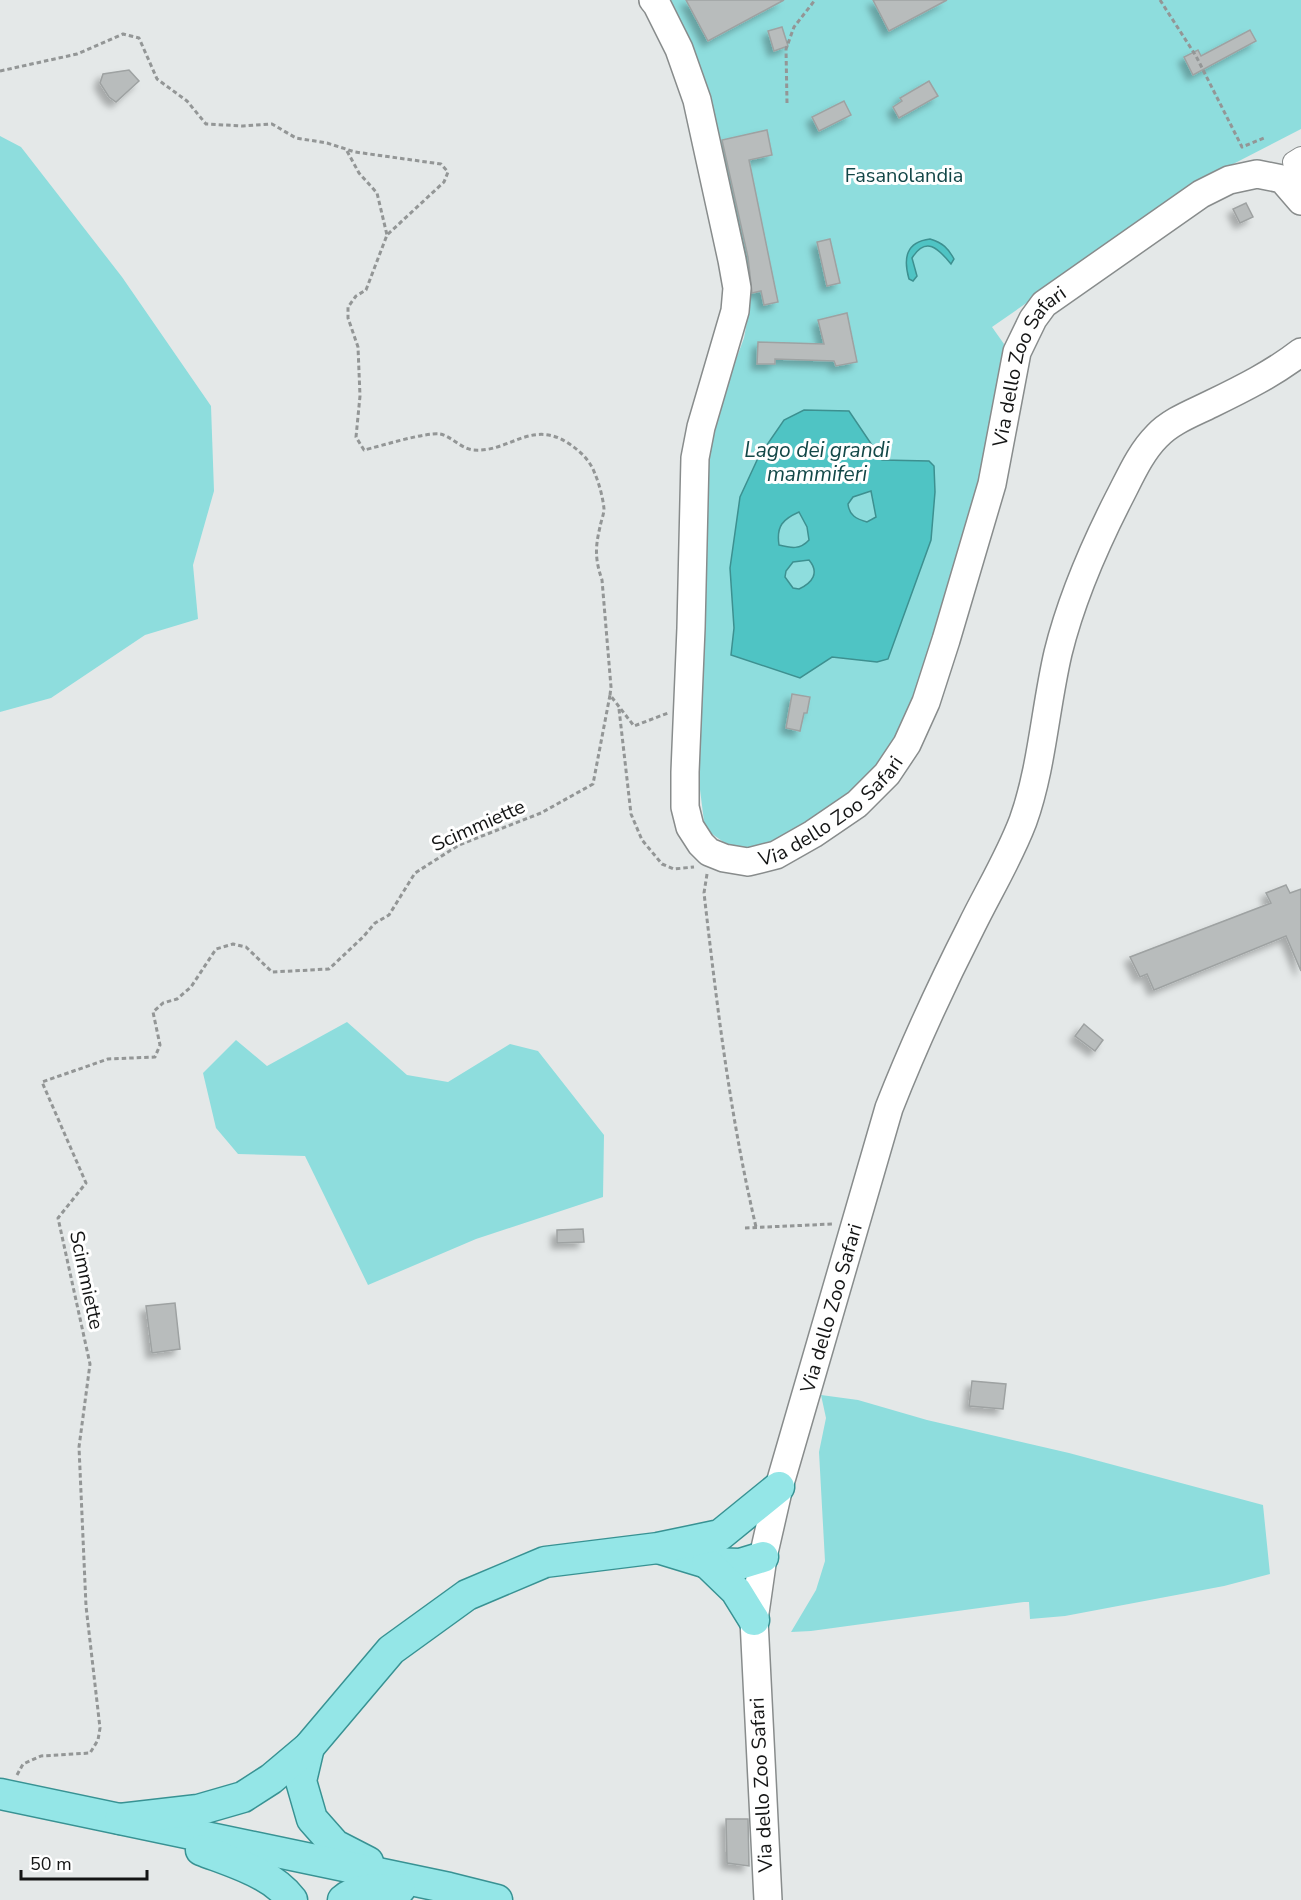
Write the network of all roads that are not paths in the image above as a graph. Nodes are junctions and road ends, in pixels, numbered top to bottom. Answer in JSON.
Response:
{"nodes":[{"id":1,"x":653,"y":0,"type":"edge"},
{"id":2,"x":1301,"y":157,"type":"edge"},
{"id":3,"x":1301,"y":173,"type":"edge"},
{"id":4,"x":1301,"y":201,"type":"edge"},
{"id":5,"x":1301,"y":352,"type":"edge"},
{"id":6,"x":779,"y":1487,"type":"junction"},
{"id":7,"x":720,"y":1535,"type":"junction"},
{"id":8,"x":658,"y":1548,"type":"junction"},
{"id":9,"x":763,"y":1557,"type":"junction"},
{"id":10,"x":706,"y":1563,"type":"junction"},
{"id":11,"x":754,"y":1620,"type":"junction"},
{"id":12,"x":309,"y":1747,"type":"junction"},
{"id":13,"x":4,"y":1801,"type":"edge"},
{"id":14,"x":120,"y":1818,"type":"junction"},
{"id":15,"x":400,"y":1878,"type":"junction"},
{"id":16,"x":449,"y":1888,"type":"junction"},
{"id":17,"x":292,"y":1900,"type":"edge"},
{"id":18,"x":343,"y":1900,"type":"edge"},
{"id":19,"x":497,"y":1900,"type":"edge"},
{"id":20,"x":768,"y":1900,"type":"edge"}],
"edges":[{"from":1,"to":4,"type":"street","name":"Via dello Zoo Safari"},
{"from":2,"to":3,"type":"street"},
{"from":5,"to":6,"type":"street","name":"Via dello Zoo Safari"},
{"from":6,"to":7,"type":"main road"},
{"from":6,"to":9,"type":"street","name":"Via dello Zoo Safari"},
{"from":7,"to":8,"type":"main road"},
{"from":7,"to":9,"type":"main road"},
{"from":8,"to":10,"type":"main road"},
{"from":8,"to":12,"type":"main road"},
{"from":9,"to":10,"type":"main road"},
{"from":9,"to":11,"type":"street","name":"Via dello Zoo Safari"},
{"from":10,"to":11,"type":"main road"},
{"from":11,"to":20,"type":"street","name":"Via dello Zoo Safari"},
{"from":12,"to":14,"type":"main road"},
{"from":12,"to":15,"type":"main road"},
{"from":13,"to":14,"type":"main road"},
{"from":14,"to":15,"type":"main road"},
{"from":14,"to":17,"type":"main road"},
{"from":15,"to":16,"type":"main road"},
{"from":16,"to":18,"type":"main road"},
{"from":16,"to":19,"type":"main road"}]}
